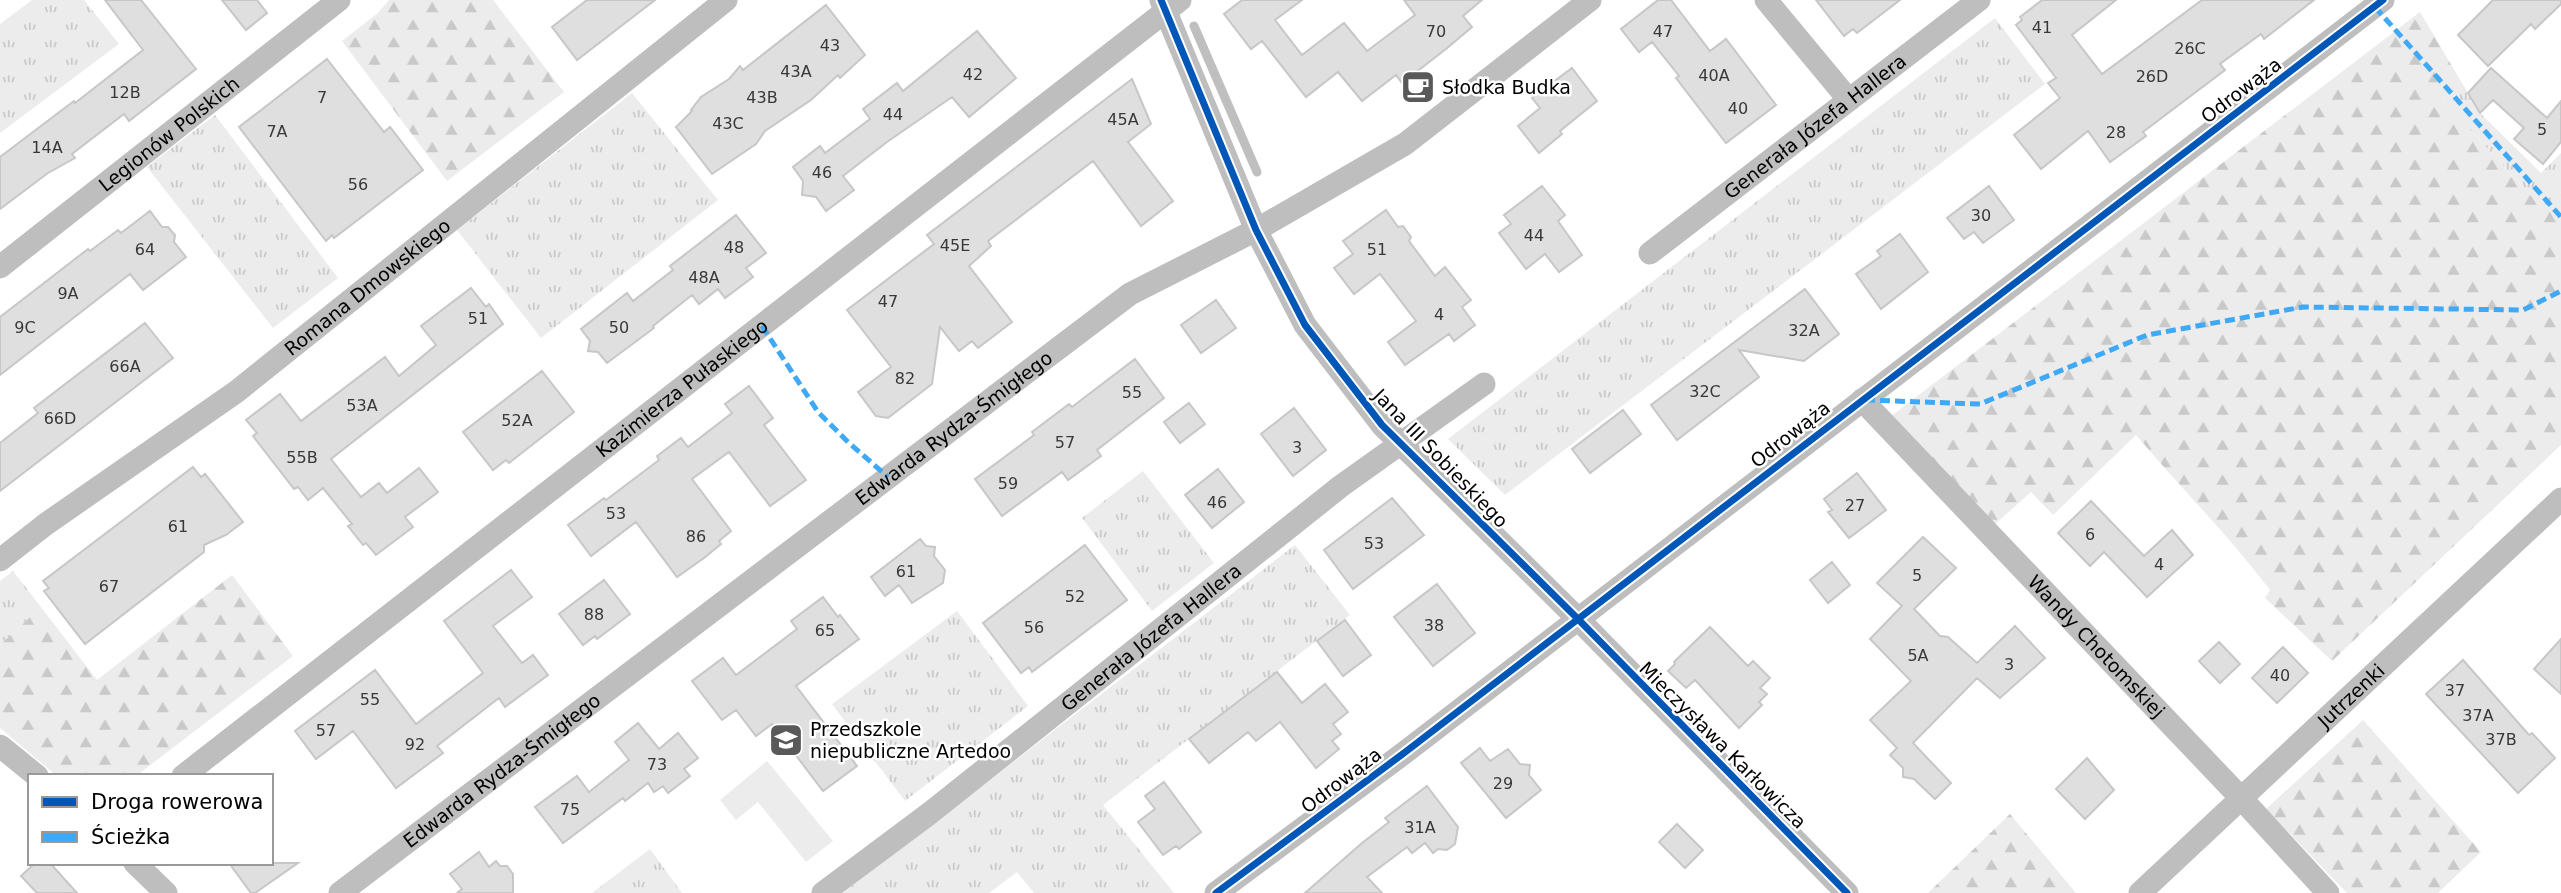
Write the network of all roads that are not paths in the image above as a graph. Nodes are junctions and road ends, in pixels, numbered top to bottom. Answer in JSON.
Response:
{"nodes":[{"id":1,"x":339,"y":0,"type":"edge"},
{"id":2,"x":726,"y":0,"type":"edge"},
{"id":3,"x":1590,"y":0,"type":"edge"},
{"id":4,"x":1766,"y":0,"type":"edge"},
{"id":5,"x":1979,"y":0,"type":"edge"},
{"id":6,"x":2383,"y":0,"type":"edge"},
{"id":7,"x":1169,"y":4,"type":"edge"},
{"id":8,"x":1849,"y":100,"type":"junction"},
{"id":9,"x":1256,"y":230,"type":"junction"},
{"id":10,"x":1650,"y":253,"type":"dead end"},
{"id":11,"x":0,"y":267,"type":"edge"},
{"id":12,"x":1483,"y":384,"type":"dead end"},
{"id":13,"x":1862,"y":400,"type":"junction"},
{"id":14,"x":1401,"y":444,"type":"junction"},
{"id":15,"x":2561,"y":499,"type":"edge"},
{"id":16,"x":0,"y":561,"type":"edge"},
{"id":17,"x":1577,"y":618,"type":"junction"},
{"id":18,"x":0,"y":746,"type":"edge"},
{"id":19,"x":35,"y":774,"type":"edge"},
{"id":20,"x":186,"y":774,"type":"edge"},
{"id":21,"x":2240,"y":797,"type":"junction"},
{"id":22,"x":137,"y":865,"type":"edge"},
{"id":23,"x":1226,"y":890,"type":"edge"},
{"id":24,"x":166,"y":893,"type":"edge"},
{"id":25,"x":340,"y":893,"type":"edge"},
{"id":26,"x":823,"y":893,"type":"edge"},
{"id":27,"x":1847,"y":893,"type":"edge"},
{"id":28,"x":2140,"y":893,"type":"edge"},
{"id":29,"x":2328,"y":893,"type":"edge"}],
"edges":[{"from":1,"to":11,"type":"street","name":"Legionów Polskich"},
{"from":2,"to":16,"type":"street","name":"Romana Dmowskiego"},
{"from":3,"to":9,"type":"street","name":"Edwarda Rydza-Śmigłego"},
{"from":4,"to":8,"type":"street"},
{"from":5,"to":8,"type":"street","name":"Generała Józefa Hallera"},
{"from":6,"to":13,"type":"street","name":"Odrowąża"},
{"from":7,"to":9,"type":"street","name":"Jana III Sobieskiego"},
{"from":7,"to":20,"type":"street","name":"Kazimierza Pułaskiego"},
{"from":8,"to":10,"type":"street","name":"Generała Józefa Hallera"},
{"from":9,"to":14,"type":"street","name":"Jana III Sobieskiego"},
{"from":9,"to":25,"type":"street","name":"Edwarda Rydza-Śmigłego"},
{"from":12,"to":14,"type":"street","name":"Generała Józefa Hallera"},
{"from":13,"to":17,"type":"street","name":"Odrowąża"},
{"from":13,"to":21,"type":"street","name":"Wandy Chotomskiej"},
{"from":14,"to":17,"type":"street","name":"Jana III Sobieskiego"},
{"from":14,"to":26,"type":"street","name":"Generała Józefa Hallera"},
{"from":15,"to":21,"type":"street","name":"Jutrzenki"},
{"from":17,"to":23,"type":"street","name":"Odrowąża"},
{"from":17,"to":27,"type":"street","name":"Mieczysława Karłowicza"},
{"from":18,"to":19,"type":"street"},
{"from":21,"to":28,"type":"street","name":"Jutrzenki"},
{"from":21,"to":29,"type":"street","name":"Wandy Chotomskiej"},
{"from":22,"to":24,"type":"street"}]}
